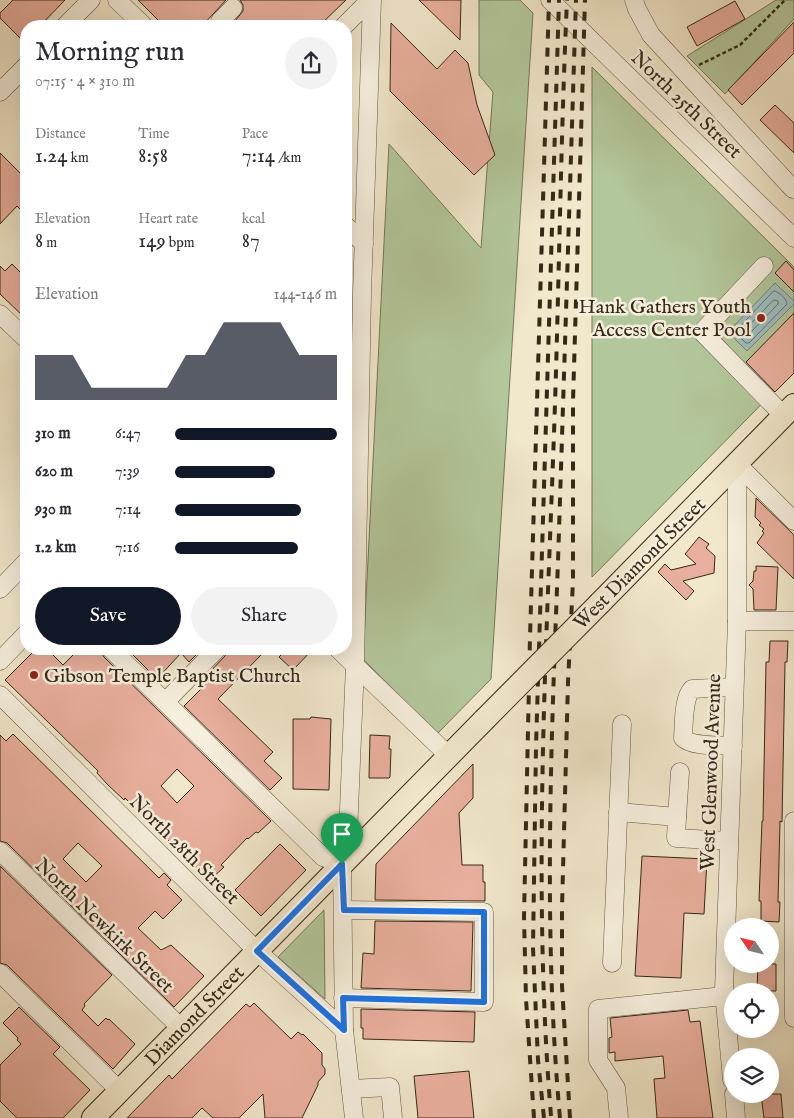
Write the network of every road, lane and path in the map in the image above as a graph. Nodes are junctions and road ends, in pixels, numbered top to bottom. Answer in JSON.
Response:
{"nodes":[{"id":1,"x":91,"y":0,"type":"edge"},
{"id":2,"x":117,"y":0,"type":"edge"},
{"id":3,"x":371,"y":0,"type":"edge"},
{"id":4,"x":550,"y":0,"type":"edge"},
{"id":5,"x":634,"y":0,"type":"edge"},
{"id":6,"x":785,"y":0,"type":"edge"},
{"id":7,"x":233,"y":8,"type":"dead end"},
{"id":8,"x":71,"y":20,"type":"edge"},
{"id":9,"x":138,"y":20,"type":"edge"},
{"id":10,"x":221,"y":20,"type":"edge"},
{"id":11,"x":350,"y":20,"type":"edge"},
{"id":12,"x":20,"y":72,"type":"edge"},
{"id":13,"x":685,"y":72,"type":"junction"},
{"id":14,"x":0,"y":92,"type":"edge"},
{"id":15,"x":793,"y":188,"type":"edge"},
{"id":16,"x":352,"y":232,"type":"edge"},
{"id":17,"x":794,"y":238,"type":"edge"},
{"id":18,"x":364,"y":244,"type":"junction"},
{"id":19,"x":764,"y":266,"type":"dead end"},
{"id":20,"x":362,"y":293,"type":"junction"},
{"id":21,"x":352,"y":303,"type":"edge"},
{"id":22,"x":0,"y":314,"type":"edge"},
{"id":23,"x":20,"y":334,"type":"edge"},
{"id":24,"x":789,"y":411,"type":"edge"},
{"id":25,"x":736,"y":464,"type":"junction"},
{"id":26,"x":794,"y":521,"type":"edge"},
{"id":27,"x":20,"y":568,"type":"edge"},
{"id":28,"x":0,"y":590,"type":"edge"},
{"id":29,"x":737,"y":621,"type":"junction"},
{"id":30,"x":794,"y":621,"type":"edge"},
{"id":31,"x":20,"y":640,"type":"edge"},
{"id":32,"x":117,"y":655,"type":"edge"},
{"id":33,"x":211,"y":655,"type":"edge"},
{"id":34,"x":344,"y":655,"type":"edge"},
{"id":35,"x":0,"y":661,"type":"edge"},
{"id":36,"x":355,"y":665,"type":"junction"},
{"id":37,"x":734,"y":687,"type":"junction"},
{"id":38,"x":0,"y":695,"type":"edge"},
{"id":39,"x":165,"y":702,"type":"junction"},
{"id":40,"x":484,"y":720,"type":"joint"},
{"id":41,"x":622,"y":724,"type":"dead end"},
{"id":42,"x":733,"y":746,"type":"junction"},
{"id":43,"x":449,"y":756,"type":"junction"},
{"id":44,"x":680,"y":772,"type":"dead end"},
{"id":45,"x":618,"y":812,"type":"junction"},
{"id":46,"x":677,"y":817,"type":"junction"},
{"id":47,"x":794,"y":822,"type":"edge"},
{"id":48,"x":729,"y":841,"type":"junction"},
{"id":49,"x":0,"y":852,"type":"edge"},
{"id":50,"x":342,"y":864,"type":"junction"},
{"id":51,"x":344,"y":910,"type":"junction"},
{"id":52,"x":257,"y":951,"type":"junction"},
{"id":53,"x":612,"y":963,"type":"dead end"},
{"id":54,"x":794,"y":967,"type":"edge"},
{"id":55,"x":0,"y":974,"type":"edge"},
{"id":56,"x":724,"y":983,"type":"edge"},
{"id":57,"x":724,"y":996,"type":"edge"},
{"id":58,"x":343,"y":998,"type":"junction"},
{"id":59,"x":794,"y":1014,"type":"edge"},
{"id":60,"x":181,"y":1028,"type":"junction"},
{"id":61,"x":344,"y":1030,"type":"junction"},
{"id":62,"x":350,"y":1089,"type":"junction"},
{"id":63,"x":120,"y":1091,"type":"junction"},
{"id":64,"x":735,"y":1103,"type":"edge"},
{"id":65,"x":93,"y":1118,"type":"edge"},
{"id":66,"x":354,"y":1118,"type":"edge"},
{"id":67,"x":393,"y":1118,"type":"edge"},
{"id":68,"x":620,"y":1118,"type":"edge"},
{"id":69,"x":736,"y":1118,"type":"edge"}],
"edges":[{"from":1,"to":8,"type":"street"},
{"from":2,"to":9,"type":"street"},
{"from":3,"to":11,"type":"street"},
{"from":3,"to":18,"type":"street"},
{"from":4,"to":17,"type":"street","name":"North 25th Street"},
{"from":5,"to":13,"type":"street"},
{"from":6,"to":13,"type":"path"},
{"from":7,"to":10,"type":"street"},
{"from":12,"to":14,"type":"street"},
{"from":13,"to":15,"type":"street"},
{"from":16,"to":18,"type":"street"},
{"from":18,"to":20,"type":"street"},
{"from":19,"to":24,"type":"street"},
{"from":20,"to":21,"type":"street"},
{"from":20,"to":36,"type":"street"},
{"from":22,"to":23,"type":"street"},
{"from":24,"to":25,"type":"main road","name":"West Diamond Street"},
{"from":25,"to":26,"type":"street"},
{"from":25,"to":29,"type":"street","name":"West Glenwood Avenue"},
{"from":25,"to":40,"type":"main road","name":"West Diamond Street","bridge":true},
{"from":27,"to":28,"type":"street"},
{"from":29,"to":30,"type":"street"},
{"from":29,"to":37,"type":"street","name":"West Glenwood Avenue"},
{"from":31,"to":35,"type":"street"},
{"from":32,"to":39,"type":"street"},
{"from":33,"to":39,"type":"street"},
{"from":34,"to":36,"type":"street"},
{"from":36,"to":43,"type":"street"},
{"from":36,"to":50,"type":"street"},
{"from":37,"to":42,"type":"street","name":"West Glenwood Avenue"},
{"from":37,"to":42,"type":"street"},
{"from":38,"to":52,"type":"street","name":"North 28th Street"},
{"from":39,"to":50,"type":"street"},
{"from":40,"to":43,"type":"main road","name":"Diamond Street"},
{"from":41,"to":45,"type":"street"},
{"from":42,"to":48,"type":"street","name":"West Glenwood Avenue"},
{"from":43,"to":50,"type":"main road","name":"Diamond Street"},
{"from":44,"to":46,"type":"street"},
{"from":45,"to":46,"type":"street"},
{"from":45,"to":53,"type":"street"},
{"from":46,"to":48,"type":"street"},
{"from":47,"to":54,"type":"street"},
{"from":48,"to":56,"type":"street","name":"West Glenwood Avenue"},
{"from":49,"to":60,"type":"street","name":"North Newkirk Street"},
{"from":50,"to":51,"type":"street"},
{"from":50,"to":52,"type":"main road","name":"Diamond Street"},
{"from":51,"to":58,"type":"street"},
{"from":51,"to":58,"type":"street"},
{"from":52,"to":60,"type":"main road","name":"Diamond Street"},
{"from":52,"to":61,"type":"street","name":"North 28th Street"},
{"from":54,"to":59,"type":"street"},
{"from":55,"to":63,"type":"street"},
{"from":57,"to":68,"type":"street"},
{"from":58,"to":61,"type":"street"},
{"from":60,"to":63,"type":"main road","name":"Diamond Street"},
{"from":61,"to":62,"type":"street"},
{"from":62,"to":66,"type":"street"},
{"from":62,"to":67,"type":"street"},
{"from":63,"to":65,"type":"main road","name":"Diamond Street"},
{"from":64,"to":69,"type":"street"}]}
